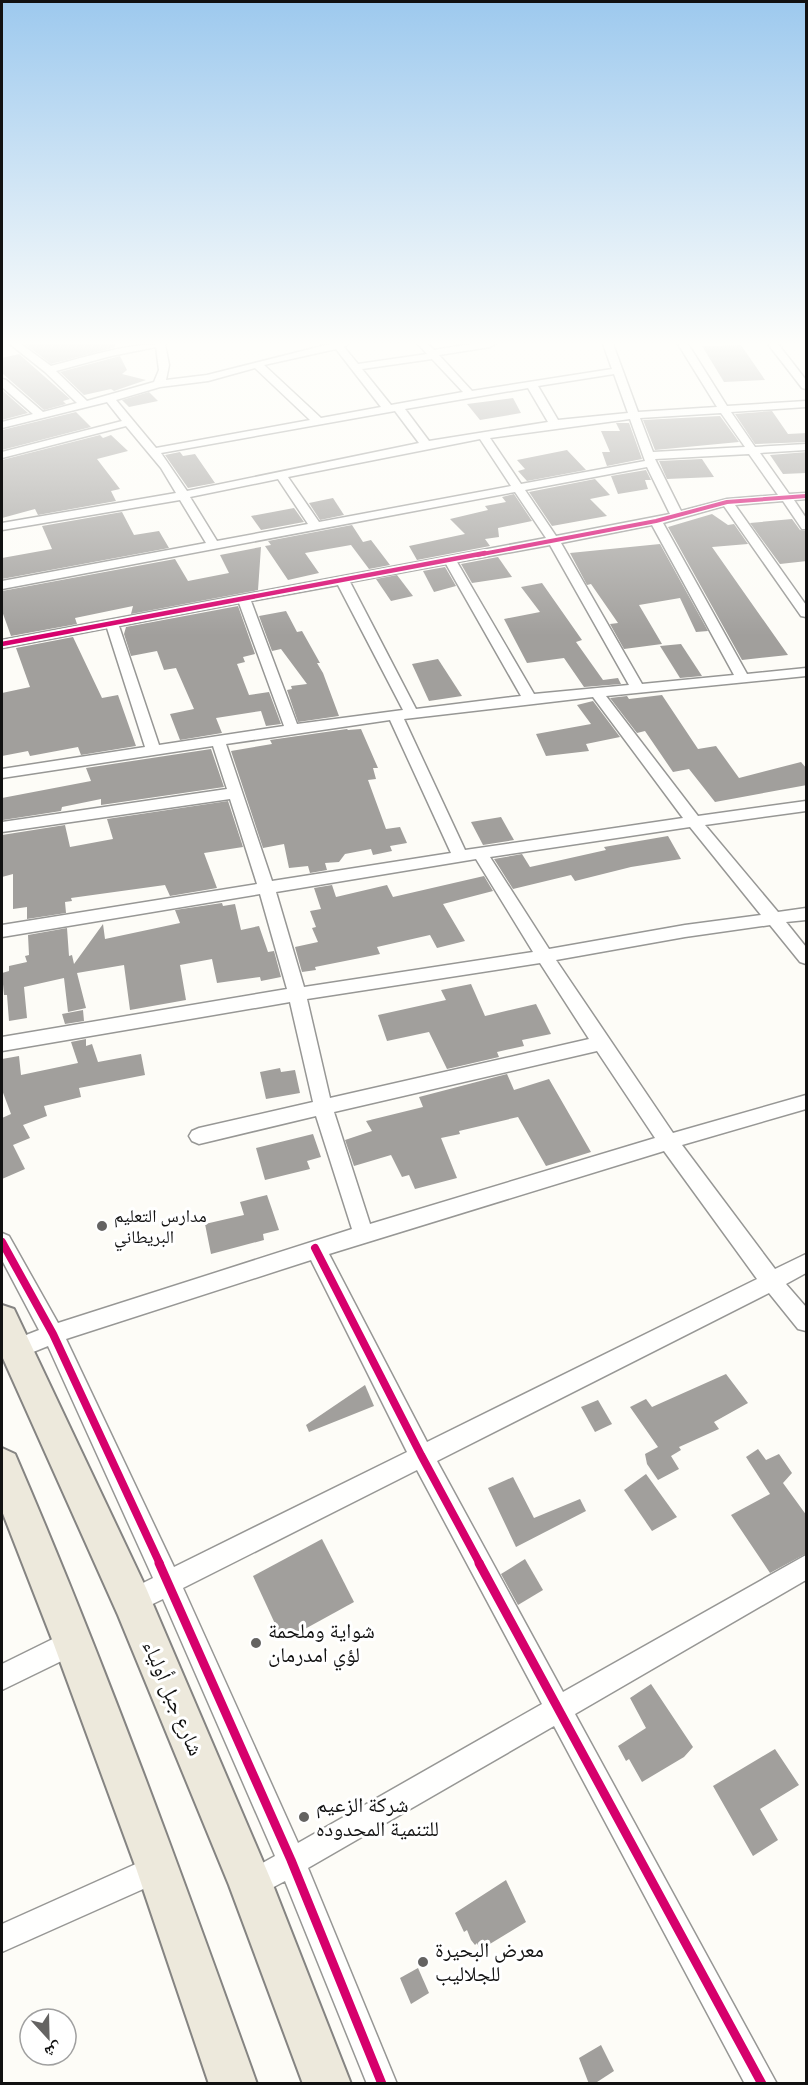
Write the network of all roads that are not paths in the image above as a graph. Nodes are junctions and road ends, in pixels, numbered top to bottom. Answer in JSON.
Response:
{"nodes":[{"id":1,"x":55,"y":441,"type":"edge"},
{"id":2,"x":146,"y":441,"type":"edge"},
{"id":3,"x":208,"y":441,"type":"edge"},
{"id":4,"x":423,"y":441,"type":"edge"},
{"id":5,"x":449,"y":441,"type":"edge"},
{"id":6,"x":487,"y":441,"type":"edge"},
{"id":7,"x":643,"y":441,"type":"edge"},
{"id":8,"x":747,"y":441,"type":"edge"},
{"id":9,"x":426,"y":445,"type":"junction"},
{"id":10,"x":807,"y":447,"type":"edge"},
{"id":11,"x":753,"y":450,"type":"junction"},
{"id":12,"x":155,"y":451,"type":"junction"},
{"id":13,"x":2,"y":455,"type":"edge"},
{"id":14,"x":650,"y":460,"type":"junction"},
{"id":15,"x":281,"y":476,"type":"junction"},
{"id":16,"x":519,"y":487,"type":"junction"},
{"id":17,"x":181,"y":496,"type":"junction"},
{"id":18,"x":807,"y":496,"type":"edge"},
{"id":19,"x":786,"y":497,"type":"junction"},
{"id":20,"x":727,"y":502,"type":"junction"},
{"id":21,"x":677,"y":515,"type":"junction"},
{"id":22,"x":656,"y":521,"type":"junction"},
{"id":23,"x":315,"y":525,"type":"junction"},
{"id":24,"x":807,"y":526,"type":"edge"},
{"id":25,"x":2,"y":527,"type":"edge"},
{"id":26,"x":553,"y":540,"type":"junction"},
{"id":27,"x":213,"y":544,"type":"junction"},
{"id":28,"x":450,"y":561,"type":"junction"},
{"id":29,"x":342,"y":580,"type":"junction"},
{"id":30,"x":2,"y":585,"type":"edge"},
{"id":31,"x":244,"y":600,"type":"junction"},
{"id":32,"x":807,"y":613,"type":"edge"},
{"id":33,"x":112,"y":624,"type":"junction"},
{"id":34,"x":2,"y":644,"type":"edge"},
{"id":35,"x":807,"y":672,"type":"edge"},
{"id":36,"x":743,"y":678,"type":"junction"},
{"id":37,"x":638,"y":688,"type":"junction"},
{"id":38,"x":596,"y":692,"type":"junction"},
{"id":39,"x":530,"y":699,"type":"junction"},
{"id":40,"x":411,"y":713,"type":"junction"},
{"id":41,"x":395,"y":716,"type":"junction"},
{"id":42,"x":292,"y":729,"type":"junction"},
{"id":43,"x":218,"y":740,"type":"junction"},
{"id":44,"x":153,"y":750,"type":"junction"},
{"id":45,"x":2,"y":774,"type":"edge"},
{"id":46,"x":235,"y":794,"type":"junction"},
{"id":47,"x":807,"y":806,"type":"edge"},
{"id":48,"x":694,"y":821,"type":"junction"},
{"id":49,"x":2,"y":826,"type":"edge"},
{"id":50,"x":480,"y":853,"type":"junction"},
{"id":51,"x":460,"y":856,"type":"junction"},
{"id":52,"x":266,"y":887,"type":"junction"},
{"id":53,"x":807,"y":914,"type":"edge"},
{"id":54,"x":774,"y":919,"type":"junction"},
{"id":55,"x":2,"y":931,"type":"edge"},
{"id":56,"x":545,"y":956,"type":"junction"},
{"id":57,"x":807,"y":958,"type":"edge"},
{"id":58,"x":297,"y":994,"type":"junction"},
{"id":59,"x":601,"y":1043,"type":"junction"},
{"id":60,"x":2,"y":1044,"type":"edge"},
{"id":61,"x":807,"y":1102,"type":"edge"},
{"id":62,"x":322,"y":1107,"type":"junction"},
{"id":63,"x":199,"y":1136,"type":"dead end"},
{"id":64,"x":668,"y":1141,"type":"junction"},
{"id":65,"x":363,"y":1233,"type":"junction"},
{"id":66,"x":2,"y":1242,"type":"edge"},
{"id":67,"x":315,"y":1248,"type":"junction"},
{"id":68,"x":807,"y":1263,"type":"edge"},
{"id":69,"x":770,"y":1283,"type":"junction"},
{"id":70,"x":807,"y":1322,"type":"edge"},
{"id":71,"x":9,"y":1334,"type":"edge"},
{"id":72,"x":53,"y":1334,"type":"junction"},
{"id":73,"x":421,"y":1455,"type":"junction"},
{"id":74,"x":2,"y":1466,"type":"edge"},
{"id":75,"x":804,"y":1574,"type":"edge"},
{"id":76,"x":168,"y":1582,"type":"junction"},
{"id":77,"x":132,"y":1602,"type":"junction"},
{"id":78,"x":73,"y":1642,"type":"junction"},
{"id":79,"x":2,"y":1677,"type":"edge"},
{"id":80,"x":559,"y":1710,"type":"junction"},
{"id":81,"x":291,"y":1860,"type":"junction"},
{"id":82,"x":158,"y":1868,"type":"junction"},
{"id":83,"x":251,"y":1885,"type":"junction"},
{"id":84,"x":2,"y":1938,"type":"edge"},
{"id":85,"x":233,"y":2084,"type":"edge"},
{"id":86,"x":327,"y":2084,"type":"edge"},
{"id":87,"x":382,"y":2084,"type":"edge"},
{"id":88,"x":762,"y":2084,"type":"edge"}],
"edges":[{"from":1,"to":13,"type":"street"},
{"from":2,"to":12,"type":"street"},
{"from":3,"to":12,"type":"street"},
{"from":4,"to":9,"type":"street"},
{"from":5,"to":9,"type":"street"},
{"from":6,"to":16,"type":"street"},
{"from":7,"to":14,"type":"street"},
{"from":8,"to":11,"type":"street"},
{"from":9,"to":15,"type":"street"},
{"from":10,"to":11,"type":"street"},
{"from":11,"to":14,"type":"street"},
{"from":11,"to":19,"type":"street"},
{"from":12,"to":17,"type":"street"},
{"from":14,"to":16,"type":"street"},
{"from":14,"to":21,"type":"street"},
{"from":15,"to":17,"type":"street"},
{"from":15,"to":23,"type":"street"},
{"from":16,"to":23,"type":"street"},
{"from":16,"to":26,"type":"street"},
{"from":17,"to":25,"type":"street"},
{"from":17,"to":27,"type":"street"},
{"from":18,"to":19,"type":"street"},
{"from":19,"to":20,"type":"street"},
{"from":19,"to":24,"type":"street"},
{"from":20,"to":21,"type":"street"},
{"from":20,"to":32,"type":"street"},
{"from":21,"to":22,"type":"street"},
{"from":22,"to":26,"type":"street"},
{"from":22,"to":36,"type":"street"},
{"from":23,"to":27,"type":"street"},
{"from":26,"to":28,"type":"street"},
{"from":26,"to":37,"type":"street"},
{"from":27,"to":30,"type":"street"},
{"from":28,"to":29,"type":"street"},
{"from":28,"to":39,"type":"street"},
{"from":29,"to":31,"type":"street"},
{"from":29,"to":40,"type":"street"},
{"from":31,"to":33,"type":"street"},
{"from":31,"to":42,"type":"street"},
{"from":33,"to":34,"type":"street"},
{"from":33,"to":44,"type":"street"},
{"from":35,"to":36,"type":"street"},
{"from":36,"to":37,"type":"street"},
{"from":37,"to":38,"type":"street"},
{"from":38,"to":39,"type":"street"},
{"from":38,"to":48,"type":"street"},
{"from":39,"to":40,"type":"street"},
{"from":40,"to":41,"type":"street"},
{"from":41,"to":42,"type":"street"},
{"from":41,"to":51,"type":"street"},
{"from":42,"to":43,"type":"street"},
{"from":43,"to":44,"type":"street"},
{"from":43,"to":46,"type":"street"},
{"from":44,"to":45,"type":"street"},
{"from":46,"to":49,"type":"street"},
{"from":46,"to":52,"type":"street"},
{"from":47,"to":48,"type":"street"},
{"from":48,"to":50,"type":"street"},
{"from":48,"to":54,"type":"street"},
{"from":50,"to":51,"type":"street"},
{"from":50,"to":56,"type":"street"},
{"from":51,"to":52,"type":"street"},
{"from":52,"to":55,"type":"street"},
{"from":52,"to":58,"type":"street"},
{"from":53,"to":54,"type":"street"},
{"from":54,"to":56,"type":"street"},
{"from":54,"to":57,"type":"street"},
{"from":56,"to":58,"type":"street"},
{"from":56,"to":59,"type":"street"},
{"from":58,"to":60,"type":"street"},
{"from":58,"to":62,"type":"street"},
{"from":59,"to":62,"type":"street"},
{"from":59,"to":64,"type":"street"},
{"from":61,"to":64,"type":"street"},
{"from":62,"to":63,"type":"street"},
{"from":62,"to":65,"type":"street"},
{"from":64,"to":65,"type":"street"},
{"from":64,"to":69,"type":"street"},
{"from":65,"to":67,"type":"street"},
{"from":66,"to":72,"type":"street"},
{"from":67,"to":72,"type":"street"},
{"from":67,"to":73,"type":"street"},
{"from":68,"to":69,"type":"street"},
{"from":69,"to":70,"type":"street"},
{"from":69,"to":73,"type":"street"},
{"from":71,"to":72,"type":"street"},
{"from":71,"to":77,"type":"main road","name":"شارع جبل أولياء"},
{"from":72,"to":76,"type":"street"},
{"from":73,"to":76,"type":"street"},
{"from":73,"to":80,"type":"street"},
{"from":74,"to":78,"type":"main road"},
{"from":75,"to":80,"type":"street"},
{"from":76,"to":77,"type":"street"},
{"from":76,"to":81,"type":"street"},
{"from":77,"to":83,"type":"main road","name":"شارع جبل أولياء"},
{"from":78,"to":79,"type":"street"},
{"from":78,"to":82,"type":"main road"},
{"from":80,"to":81,"type":"street"},
{"from":80,"to":88,"type":"street"},
{"from":81,"to":83,"type":"street"},
{"from":81,"to":87,"type":"street"},
{"from":82,"to":84,"type":"street"},
{"from":82,"to":85,"type":"main road"},
{"from":83,"to":86,"type":"main road","name":"شارع جبل أولياء"}]}
